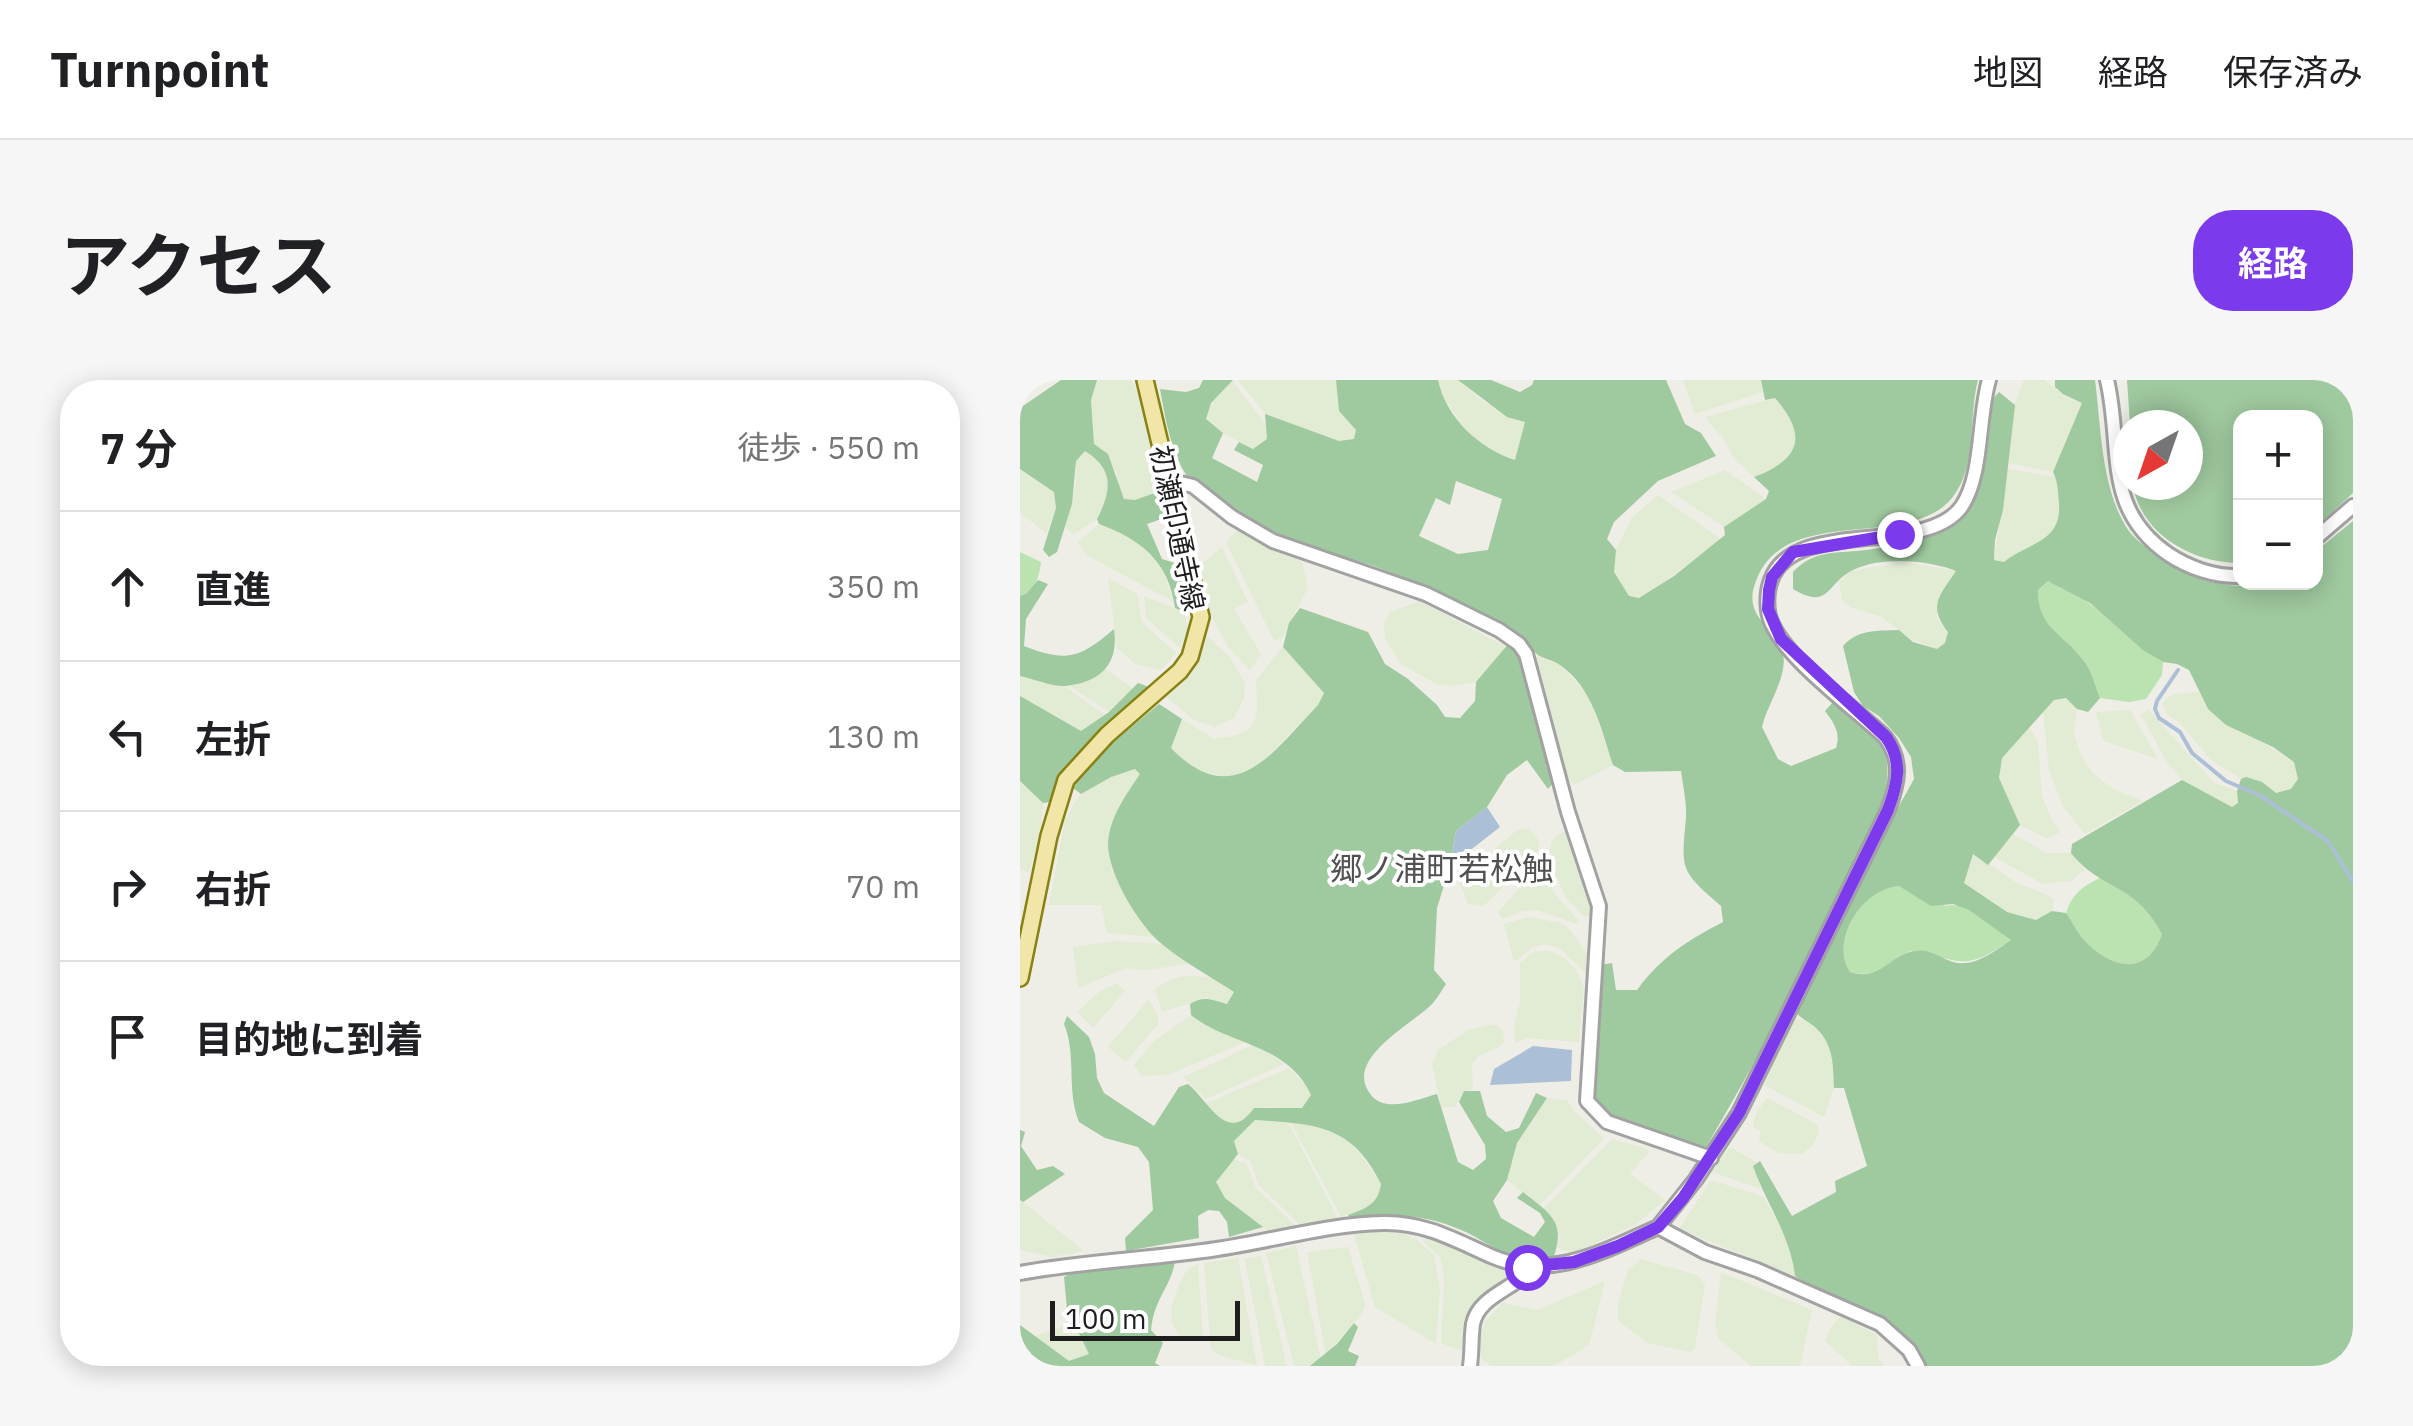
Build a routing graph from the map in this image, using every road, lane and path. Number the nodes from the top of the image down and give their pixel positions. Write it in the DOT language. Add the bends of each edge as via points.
graph roads {
  1 [pos="1145,380"];
  2 [pos="1989,380"];
  3 [pos="2106,380"];
  4 [pos="1168,480"];
  5 [pos="2353,506"];
  6 [pos="2323,532"];
  7 [pos="2233,575"];
  8 [pos="1020,978"];
  9 [pos="1711,1158"];
  10 [pos="1658,1227"];
  11 [pos="1527,1267"];
  12 [pos="1020,1273"];
  13 [pos="1470,1366"];
  14 [pos="1918,1366"];
  1 -- 4 [label="main road, 初瀬印通寺線"];
  2 -- 9 [label="street" via="1971,487 1960,508 1936,524 1793,552 1772,577 1768,609 1781,639 1886,737 1896,752 1897,779 1822,946"];
  3 -- 7 [label="street" via="2132,521 2177,560"];
  4 -- 8 [label="main road, 初瀬印通寺線" via="1199,598 1196,638 1180,671 1066,780"];
  4 -- 9 [label="street" via="1193,486 1258,534 1426,594 1519,644 1598,906 1587,1101 1607,1122"];
  5 -- 6 [label="street"];
  9 -- 10 [label="street"];
  10 -- 11 [label="street" via="1574,1262"];
  10 -- 14 [label="street" via="1880,1324"];
  11 -- 12 [label="street" via="1431,1229 1381,1223"];
  11 -- 13 [label="street" via="1520,1281 1476,1315"];
}
